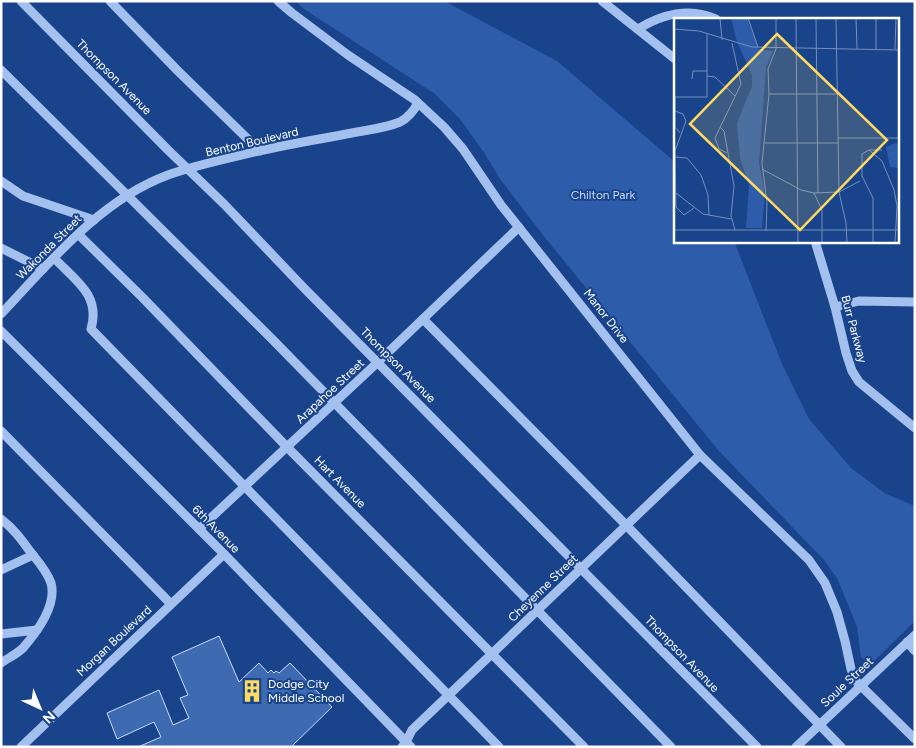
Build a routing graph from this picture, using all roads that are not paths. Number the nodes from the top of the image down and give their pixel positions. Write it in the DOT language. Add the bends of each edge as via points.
graph roads {
  1 [pos="21,1"];
  2 [pos="110,1"];
  3 [pos="278,1"];
  4 [pos="602,1"];
  5 [pos="714,18"];
  6 [pos="638,30"];
  7 [pos="674,58"];
  8 [pos="1,70"];
  9 [pos="418,104"];
  10 [pos="260,151"];
  11 [pos="188,169"];
  12 [pos="1,181"];
  13 [pos="128,195"];
  14 [pos="94,220"];
  15 [pos="519,227"];
  16 [pos="78,235"];
  17 [pos="815,242"];
  18 [pos="1,248"];
  19 [pos="54,258"];
  20 [pos="43,269"];
  21 [pos="915,302"];
  22 [pos="835,307"];
  23 [pos="1,314"];
  24 [pos="423,319"];
  25 [pos="1,331"];
  26 [pos="378,362"];
  27 [pos="334,404"];
  28 [pos="915,428"];
  29 [pos="1,430"];
  30 [pos="287,447"];
  31 [pos="700,455"];
  32 [pos="244,486"];
  33 [pos="1,519"];
  34 [pos="626,525"];
  35 [pos="199,529"];
  36 [pos="224,554"];
  37 [pos="33,555"];
  38 [pos="582,568"];
  39 [pos="1,570"];
  40 [pos="171,604"];
  41 [pos="538,611"];
  42 [pos="37,630"];
  43 [pos="1,634"];
  44 [pos="915,635"];
  45 [pos="907,642"];
  46 [pos="915,650"];
  47 [pos="492,654"];
  48 [pos="1,663"];
  49 [pos="861,686"];
  50 [pos="449,695"];
  51 [pos="819,725"];
  52 [pos="915,740"];
  53 [pos="406,745"];
  54 [pos="21,747"];
  55 [pos="499,747"];
  56 [pos="584,747"];
  57 [pos="671,747"];
  58 [pos="757,747"];
  59 [pos="796,747"];
  60 [pos="841,747"];
  1 -- 11 [label="street, Thompson Avenue"];
  2 -- 10 [label="street"];
  3 -- 9 [label="street, Manor Drive"];
  4 -- 6 [label="street"];
  5 -- 6 [label="street" via="685,12 651,21"];
  6 -- 7 [label="street"];
  8 -- 13 [label="street"];
  9 -- 10 [label="street, Benton Boulevard" via="408,117 398,122"];
  9 -- 15 [label="street, Manor Drive" via="463,149 500,205"];
  10 -- 11 [label="street, Benton Boulevard"];
  11 -- 13 [label="street, Benton Boulevard" via="167,175"];
  11 -- 26 [label="street, Thompson Avenue"];
  12 -- 14 [label="street" via="23,196"];
  13 -- 14 [label="street, Benton Boulevard"];
  13 -- 27 [label="street"];
  14 -- 16 [label="street, Wakonda Street"];
  15 -- 24 [label="street, Arapahoe Street"];
  15 -- 31 [label="street, Manor Drive"];
  16 -- 19 [label="street, Wakonda Street"];
  16 -- 30 [label="street, Hart Avenue"];
  17 -- 22 [label="street, Burr Parkway"];
  18 -- 20 [label="street"];
  19 -- 20 [label="street, Wakonda Street"];
  19 -- 32 [label="street" via="86,290 94,309 91,329"];
  20 -- 23 [label="street, Wakonda Street"];
  21 -- 22 [label="street" via="859,301"];
  22 -- 28 [label="street, Burr Parkway" via="852,371 860,382"];
  24 -- 26 [label="street, Arapahoe Street"];
  24 -- 34 [label="street"];
  25 -- 35 [label="street, 6th Avenue"];
  26 -- 27 [label="street, Arapahoe Street"];
  26 -- 38 [label="street, Thompson Avenue"];
  27 -- 30 [label="street, Arapahoe Street"];
  27 -- 41 [label="street"];
  29 -- 40 [label="street"];
  30 -- 32 [label="street, Arapahoe Street"];
  30 -- 47 [label="street, Hart Avenue"];
  31 -- 34 [label="street, Cheyenne Street"];
  31 -- 49 [label="street, Manor Drive" via="808,560 825,583 837,612 850,670"];
  32 -- 35 [label="street, Arapahoe Street"];
  32 -- 50 [label="street"];
  33 -- 37 [label="street" via="11,526"];
  34 -- 38 [label="street, Cheyenne Street"];
  34 -- 51 [label="street"];
  35 -- 36 [label="street, 6th Avenue"];
  36 -- 40 [label="street, Morgan Boulevard"];
  36 -- 53 [label="street, 6th Avenue"];
  37 -- 39 [label="street"];
  37 -- 42 [label="street" via="51,582 52,596"];
  38 -- 41 [label="street, Cheyenne Street"];
  38 -- 58 [label="street, Thompson Avenue"];
  40 -- 54 [label="street, Morgan Boulevard"];
  41 -- 47 [label="street, Cheyenne Street"];
  41 -- 57 [label="street"];
  42 -- 43 [label="street"];
  42 -- 48 [label="street" via="22,649"];
  44 -- 45 [label="street, Soule Street"];
  45 -- 46 [label="street"];
  45 -- 49 [label="street, Soule Street"];
  47 -- 50 [label="street, Cheyenne Street"];
  47 -- 56 [label="street, Hart Avenue"];
  49 -- 51 [label="street, Soule Street"];
  49 -- 52 [label="street, Manor Drive"];
  50 -- 53 [label="street, Cheyenne Street" via="412,730"];
  50 -- 55 [label="street"];
  51 -- 59 [label="street, Soule Street"];
  51 -- 60 [label="street"];
}
